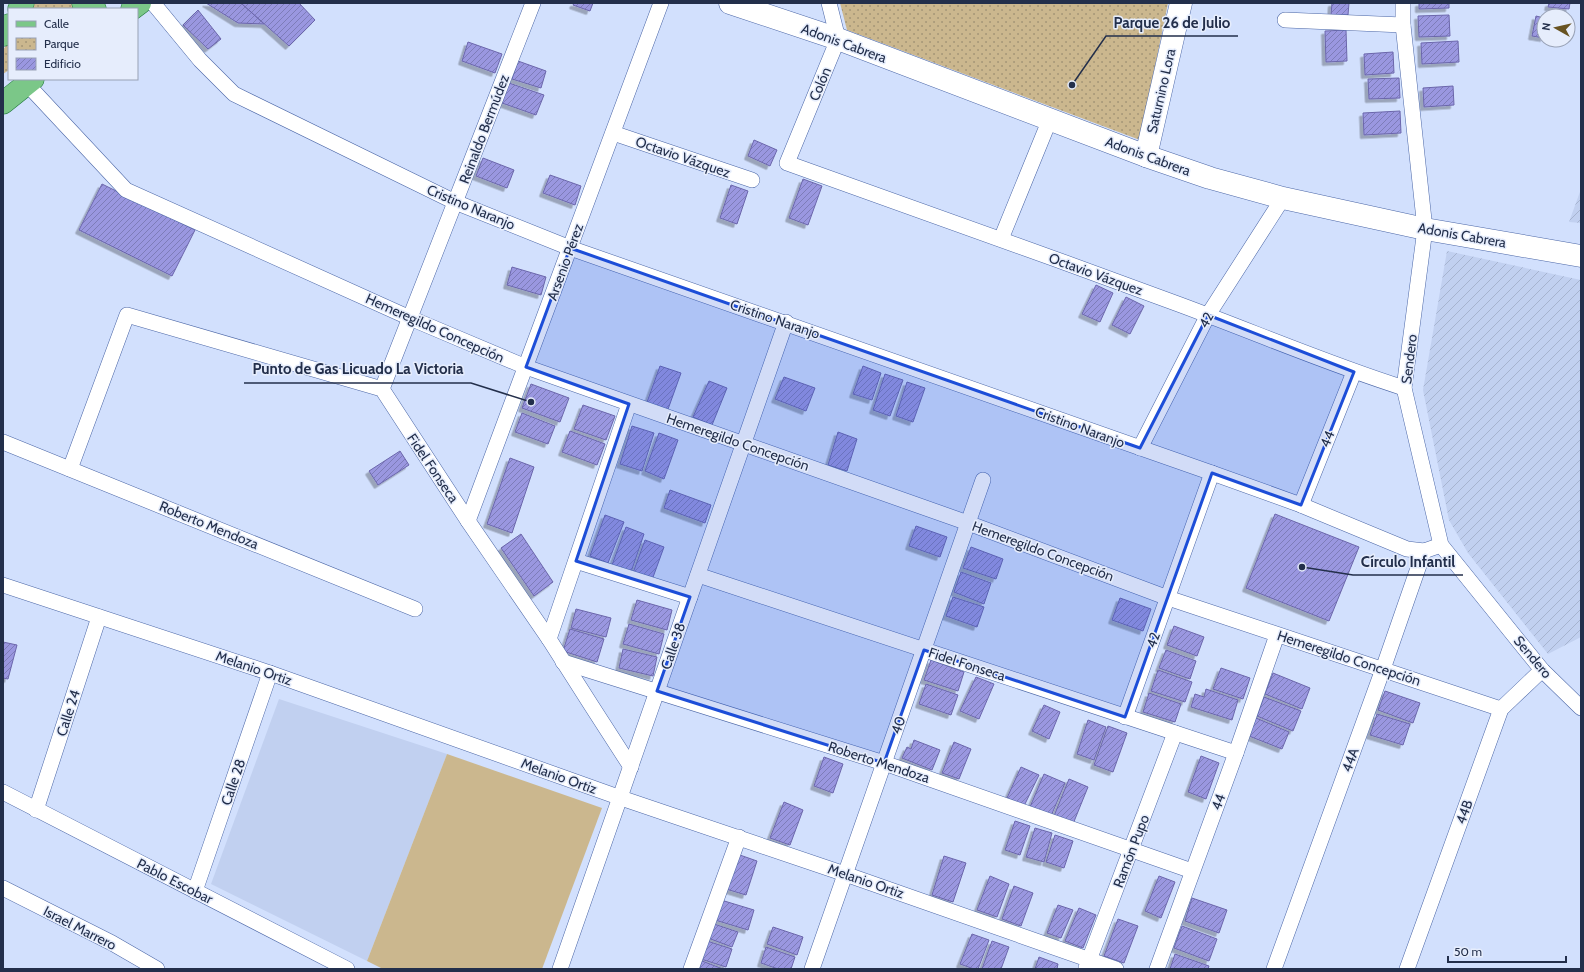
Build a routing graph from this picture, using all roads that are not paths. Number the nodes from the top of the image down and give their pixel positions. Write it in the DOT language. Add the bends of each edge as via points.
graph roads {
  1 [pos="83,3"];
  2 [pos="153,3"];
  3 [pos="533,3"];
  4 [pos="661,3"];
  5 [pos="730,3"];
  6 [pos="829,3"];
  7 [pos="1180,3"];
  8 [pos="1403,3"];
  9 [pos="93,8"];
  10 [pos="1285,20"];
  11 [pos="1403,25"];
  12 [pos="838,40"];
  13 [pos="30,81"];
  14 [pos="3,103"];
  15 [pos="1050,119"];
  16 [pos="613,133"];
  17 [pos="1146,156"];
  18 [pos="787,163"];
  19 [pos="752,180"];
  20 [pos="1284,198"];
  21 [pos="455,202"];
  22 [pos="1425,229"];
  23 [pos="1001,239"];
  24 [pos="570,248"];
  25 [pos="1581,256"];
  26 [pos="1208,315"];
  27 [pos="410,318"];
  28 [pos="786,322"];
  29 [pos="526,367"];
  30 [pos="1354,372"];
  31 [pos="1404,388"];
  32 [pos="382,389"];
  33 [pos="629,404"];
  34 [pos="3,442"];
  35 [pos="744,444"];
  36 [pos="1140,448"];
  37 [pos="70,469"];
  38 [pos="1212,473"];
  39 [pos="983,480"];
  40 [pos="1301,505"];
  41 [pos="468,521"];
  42 [pos="968,523"];
  43 [pos="1441,545"];
  44 [pos="1424,551"];
  45 [pos="576,561"];
  46 [pos="698,575"];
  47 [pos="3,585"];
  48 [pos="690,597"];
  49 [pos="1168,598"];
  50 [pos="415,609"];
  51 [pos="99,616"];
  52 [pos="1277,635"];
  53 [pos="549,639"];
  54 [pos="924,650"];
  55 [pos="563,662"];
  56 [pos="1383,669"];
  57 [pos="1542,670"];
  58 [pos="270,673"];
  59 [pos="657,691"];
  60 [pos="1581,708"];
  61 [pos="1501,710"];
  62 [pos="1125,717"];
  63 [pos="1175,733"];
  64 [pos="1236,752"];
  65 [pos="884,763"];
  66 [pos="631,767"];
  67 [pos="3,792"];
  68 [pos="621,798"];
  69 [pos="36,810"];
  70 [pos="739,837"];
  71 [pos="1132,849"];
  72 [pos="1192,871"];
  73 [pos="846,874"];
  74 [pos="3,888"];
  75 [pos="195,891"];
  76 [pos="1088,964"];
  77 [pos="157,969"];
  78 [pos="347,969"];
  79 [pos="560,969"];
  80 [pos="691,969"];
  81 [pos="812,969"];
  82 [pos="1116,969"];
  83 [pos="1157,969"];
  84 [pos="1274,969"];
  85 [pos="1407,969"];
  1 -- 9 [label="main road"];
  2 -- 21 [label="street, Cristino Naranjo" via="200,60 234,94"];
  3 -- 21 [label="street, Reinaldo Bermúdez"];
  4 -- 16 [label="street, Arsenio Pérez"];
  5 -- 12 [label="street, Adonis Cabrera"];
  6 -- 12 [label="street"];
  7 -- 17 [label="street, Saturnino Lora"];
  8 -- 11 [label="street, Sendero"];
  10 -- 11 [label="street"];
  11 -- 22 [label="street, Sendero"];
  12 -- 15 [label="street, Adonis Cabrera"];
  12 -- 18 [label="street, Colón"];
  13 -- 14 [label="main road"];
  13 -- 27 [label="street, Hemeregildo Concepción" via="126,190"];
  15 -- 17 [label="street, Adonis Cabrera"];
  15 -- 23 [label="street"];
  16 -- 19 [label="street, Octavio Vázquez"];
  16 -- 24 [label="street, Arsenio Pérez"];
  17 -- 20 [label="street, Adonis Cabrera" via="1210,178"];
  18 -- 23 [label="street, Octavio Vázquez"];
  20 -- 22 [label="street, Adonis Cabrera"];
  20 -- 26 [label="street, 42"];
  21 -- 24 [label="street, Cristino Naranjo"];
  21 -- 27 [label="street, Reinaldo Bermúdez"];
  22 -- 25 [label="street, Adonis Cabrera"];
  22 -- 31 [label="street, Sendero"];
  23 -- 26 [label="street, Octavio Vázquez"];
  24 -- 28 [label="street, Cristino Naranjo"];
  24 -- 29 [label="street, Arsenio Pérez"];
  26 -- 30 [label="street, Octavio Vázquez"];
  26 -- 36 [label="street, 42"];
  27 -- 29 [label="street, Hemeregildo Concepción"];
  27 -- 32 [label="street, Reinaldo Bermúdez"];
  28 -- 35 [label="street, Calle 38"];
  28 -- 36 [label="street, Cristino Naranjo"];
  29 -- 33 [label="street, Hemeregildo Concepción"];
  29 -- 41 [label="street, Arsenio Pérez"];
  30 -- 31 [label="street, Octavio Vázquez"];
  30 -- 40 [label="street, 44"];
  31 -- 43 [label="street, Sendero"];
  32 -- 37 [label="street" via="127,315"];
  32 -- 41 [label="street, Fidel Fonseca"];
  33 -- 35 [label="street, Hemeregildo Concepción"];
  33 -- 45 [label="street"];
  34 -- 37 [label="street, Roberto Mendoza"];
  35 -- 42 [label="street, Hemeregildo Concepción"];
  35 -- 46 [label="street, Calle 38"];
  36 -- 38 [label="street, Cristino Naranjo"];
  37 -- 50 [label="street, Roberto Mendoza"];
  38 -- 40 [label="street, Cristino Naranjo"];
  38 -- 49 [label="street, 42"];
  39 -- 42 [label="street, 40"];
  40 -- 44 [label="street, Cristino Naranjo" via="1407,549"];
  41 -- 53 [label="street, Fidel Fonseca"];
  42 -- 49 [label="street, Hemeregildo Concepción"];
  42 -- 54 [label="street, 40"];
  43 -- 44 [label="street, Cristino Naranjo"];
  43 -- 57 [label="street, Sendero"];
  44 -- 56 [label="street, 44A"];
  45 -- 48 [label="street"];
  45 -- 53 [label="street"];
  46 -- 48 [label="street, Calle 38"];
  46 -- 54 [label="street, Fidel Fonseca"];
  47 -- 51 [label="street, Melanio Ortiz"];
  48 -- 59 [label="street, Calle 38"];
  49 -- 52 [label="street, Hemeregildo Concepción"];
  49 -- 62 [label="street, 42"];
  51 -- 58 [label="street, Melanio Ortiz"];
  51 -- 69 [label="street, Calle 24"];
  52 -- 56 [label="street, Hemeregildo Concepción"];
  52 -- 64 [label="street, 44"];
  53 -- 55 [label="street, Fidel Fonseca"];
  54 -- 62 [label="street, Fidel Fonseca"];
  54 -- 65 [label="street, 40"];
  55 -- 59 [label="street, Roberto Mendoza"];
  55 -- 66 [label="street, Fidel Fonseca"];
  56 -- 61 [label="street, Hemeregildo Concepción"];
  56 -- 84 [label="street, 44A"];
  57 -- 60 [label="street, Sendero"];
  57 -- 61 [label="street, 44B"];
  58 -- 68 [label="street, Melanio Ortiz"];
  58 -- 75 [label="street, Calle 28"];
  59 -- 65 [label="street, Roberto Mendoza"];
  59 -- 66 [label="street, Calle 38"];
  61 -- 85 [label="street, 44B"];
  62 -- 63 [label="street, Fidel Fonseca"];
  63 -- 64 [label="street, Fidel Fonseca"];
  63 -- 71 [label="street, Ramón Pupo"];
  64 -- 72 [label="street, 44"];
  65 -- 71 [label="street, Roberto Mendoza"];
  65 -- 73 [label="street, 40"];
  66 -- 68 [label="street, Calle 38"];
  67 -- 69 [label="street, Pablo Escobar"];
  68 -- 70 [label="street, Melanio Ortiz"];
  68 -- 79 [label="street, Calle 38"];
  69 -- 75 [label="street, Pablo Escobar"];
  70 -- 73 [label="street, Melanio Ortiz"];
  70 -- 80 [label="street"];
  71 -- 72 [label="street, Roberto Mendoza"];
  71 -- 76 [label="street, Ramón Pupo"];
  72 -- 83 [label="street, 44"];
  73 -- 76 [label="street, Melanio Ortiz"];
  73 -- 81 [label="street, 40"];
  74 -- 77 [label="street, Israel Marrero" via="112,943"];
  75 -- 78 [label="street, Pablo Escobar"];
  76 -- 82 [label="street, Melanio Ortiz"];
}
